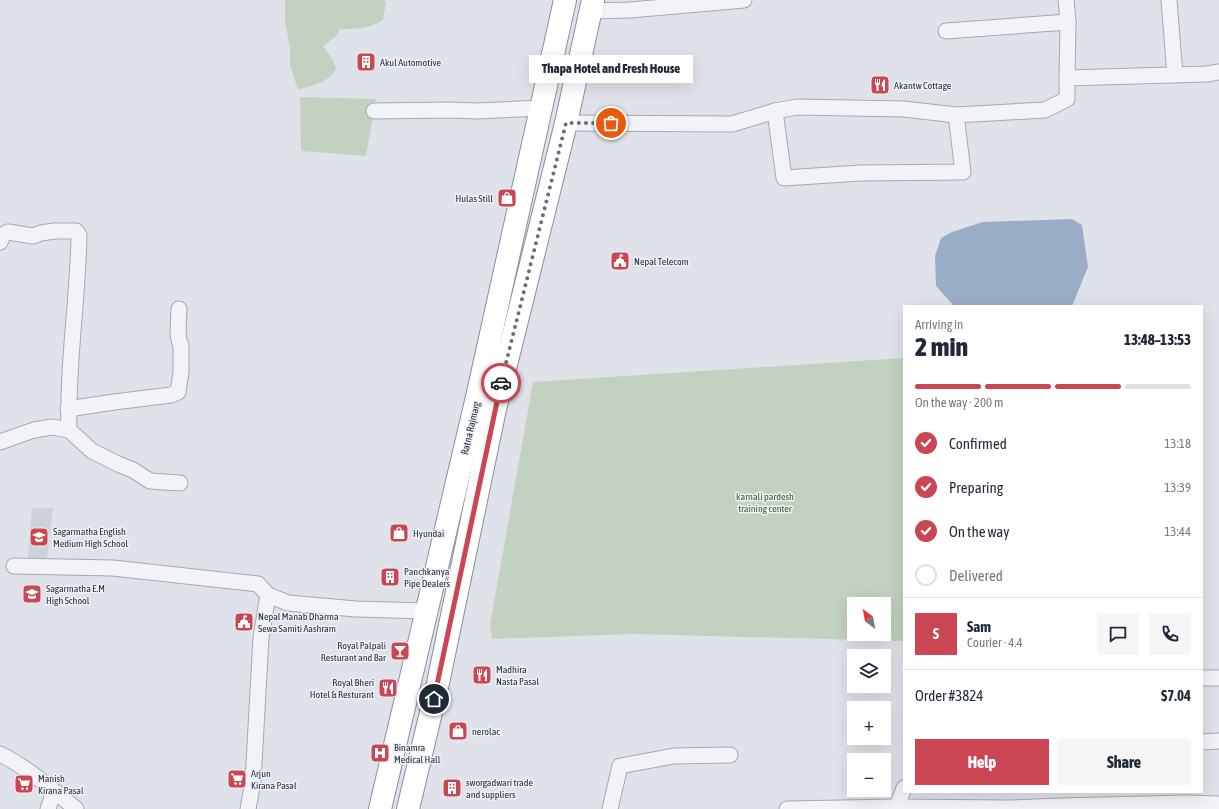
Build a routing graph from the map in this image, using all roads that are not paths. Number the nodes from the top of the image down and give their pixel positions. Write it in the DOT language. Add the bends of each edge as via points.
graph roads {
  1 [pos="565,0"];
  2 [pos="744,0"];
  3 [pos="1066,0"];
  4 [pos="1169,0"];
  5 [pos="592,6"];
  6 [pos="1068,22"];
  7 [pos="946,31"];
  8 [pos="1219,72"];
  9 [pos="1175,75"];
  10 [pos="1067,78"];
  11 [pos="541,108"];
  12 [pos="775,111"];
  13 [pos="374,112"];
  14 [pos="956,115"];
  15 [pos="566,123"];
  16 [pos="0,242"];
  17 [pos="179,309"];
  18 [pos="68,409"];
  19 [pos="69,430"];
  20 [pos="0,442"];
  21 [pos="180,483"];
  22 [pos="14,566"];
  23 [pos="268,595"];
  24 [pos="426,611"];
  25 [pos="1203,678"];
  26 [pos="1219,678"];
  27 [pos="1219,740"];
  28 [pos="1203,742"];
  29 [pos="0,754"];
  30 [pos="730,755"];
  31 [pos="54,791"];
  32 [pos="903,791"];
  33 [pos="1138,798"];
  34 [pos="1219,804"];
  35 [pos="897,807"];
  36 [pos="48,809"];
  37 [pos="76,809"];
  38 [pos="248,809"];
  39 [pos="380,809"];
  40 [pos="408,809"];
  41 [pos="610,809"];
  42 [pos="787,809"];
  1 -- 11 [label="highway, Ratna Rajmarg"];
  2 -- 5 [label="street" via="630,10"];
  3 -- 6 [label="street"];
  4 -- 9 [label="street"];
  5 -- 15 [label="highway, Ratna Rajmarg"];
  6 -- 7 [label="street"];
  6 -- 10 [label="street"];
  8 -- 9 [label="street"];
  9 -- 10 [label="street"];
  10 -- 14 [label="street" via="1067,99 1045,110"];
  11 -- 13 [label="street"];
  11 -- 24 [label="highway, Ratna Rajmarg" via="477,397"];
  12 -- 14 [label="street" via="797,107 904,109"];
  12 -- 14 [label="street" via="784,178 861,172 963,172"];
  12 -- 15 [label="street" via="732,124"];
  15 -- 40 [label="highway, Ratna Rajmarg" via="495,409 438,683"];
  16 -- 18 [label="street" via="3,235 8,232 33,236 54,231 76,231 79,235"];
  17 -- 18 [label="street" via="181,372 178,392"];
  18 -- 19 [label="street"];
  19 -- 20 [label="street" via="34,430"];
  19 -- 21 [label="street" via="92,451 150,481"];
  22 -- 23 [label="street" via="113,568 258,584"];
  23 -- 24 [label="street" via="288,604"];
  23 -- 38 [label="street" via="261,638 253,781"];
  24 -- 39 [label="highway, Ratna Rajmarg"];
  25 -- 26 [label="street"];
  27 -- 28 [label="street"];
  29 -- 31 [label="street" via="14,761"];
  30 -- 41 [label="street" via="674,756 620,766"];
  31 -- 36 [label="street"];
  31 -- 37 [label="street"];
  32 -- 35 [label="street"];
  33 -- 34 [label="street"];
  33 -- 35 [label="street" via="1010,808"];
  35 -- 42 [label="street"];
}
